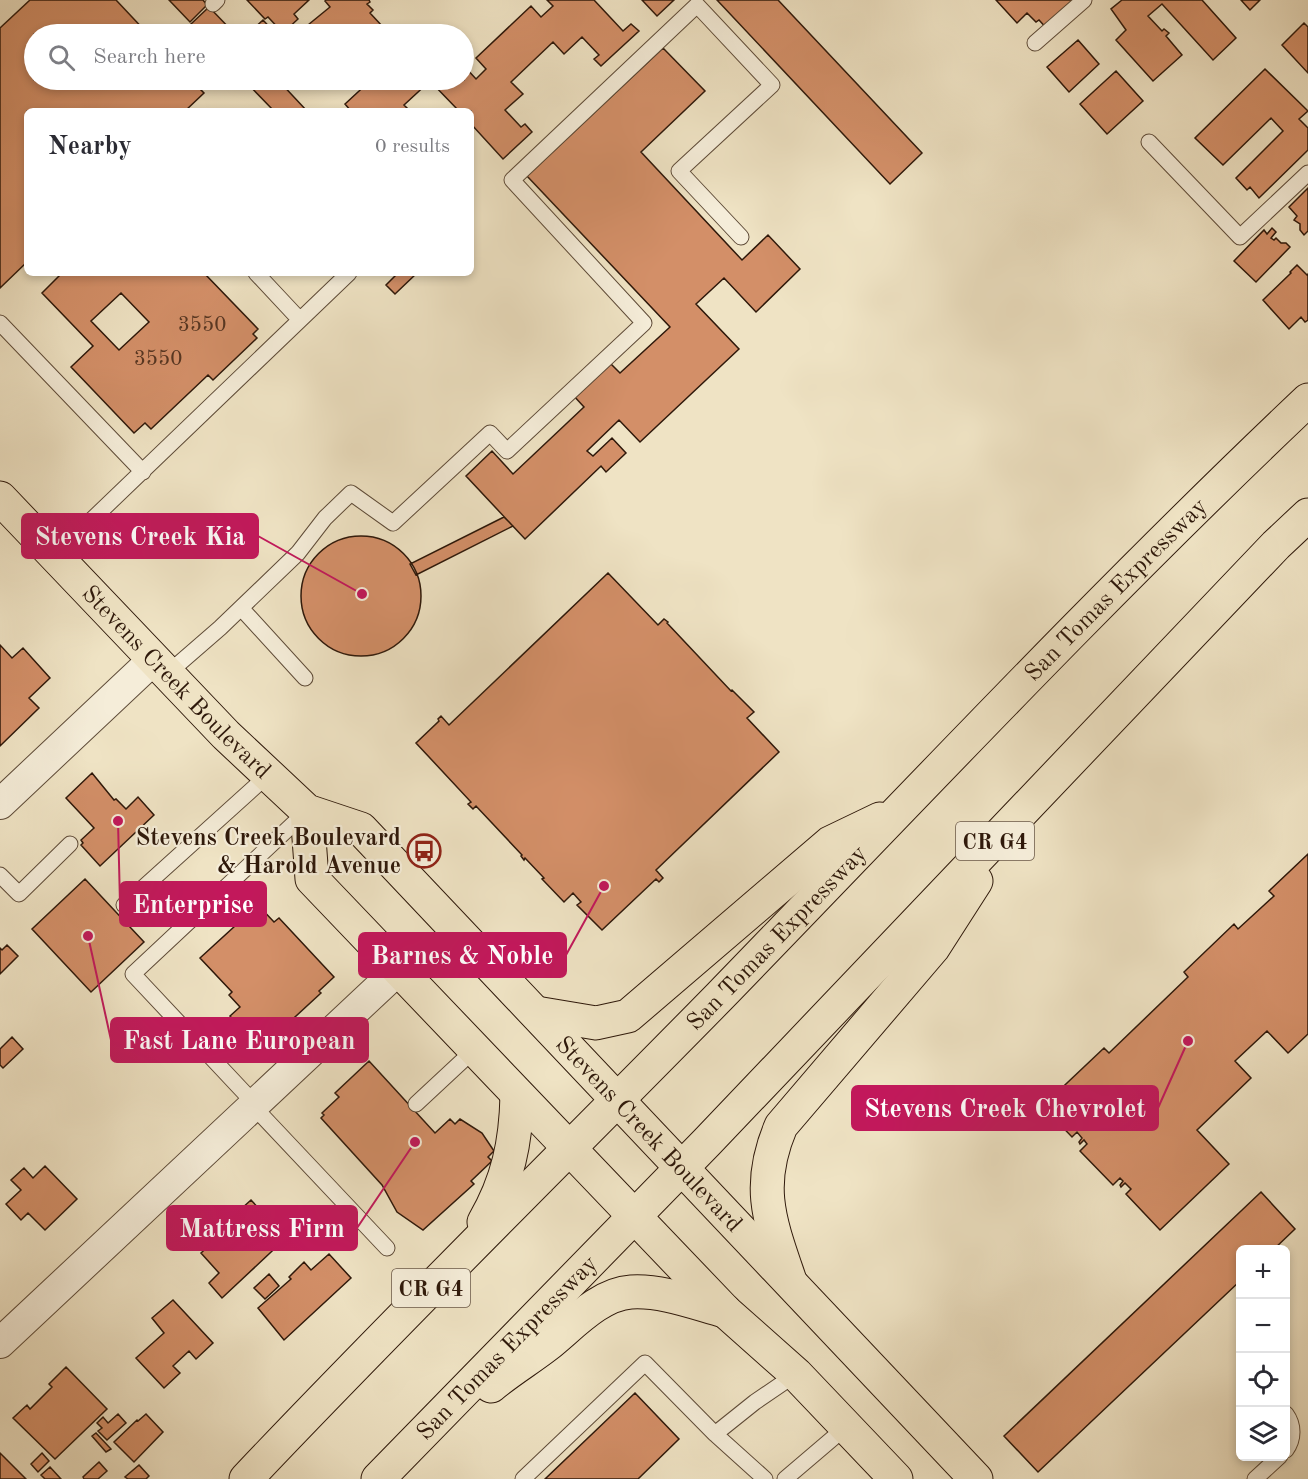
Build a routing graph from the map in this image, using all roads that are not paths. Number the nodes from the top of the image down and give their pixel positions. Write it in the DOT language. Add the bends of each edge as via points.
graph roads {
  1 [pos="1084,0"];
  2 [pos="1035,43"];
  3 [pos="1149,142"];
  4 [pos="1308,173"];
  5 [pos="741,237"];
  6 [pos="259,276"];
  7 [pos="346,276"];
  8 [pos="300,320"];
  9 [pos="0,323"];
  10 [pos="1308,400"];
  11 [pos="143,472"];
  12 [pos="2,504"];
  13 [pos="1308,515"];
  14 [pos="54,556"];
  15 [pos="240,608"];
  16 [pos="160,667"];
  17 [pos="305,678"];
  18 [pos="268,775"];
  19 [pos="0,804"];
  20 [pos="307,811"];
  21 [pos="895,812"];
  22 [pos="1000,836"];
  23 [pos="70,844"];
  24 [pos="0,875"];
  25 [pos="124,905"];
  26 [pos="398,970"];
  27 [pos="536,1013"];
  28 [pos="474,1050"];
  29 [pos="517,1095"];
  30 [pos="617,1100"];
  31 [pos="416,1104"];
  32 [pos="254,1105"];
  33 [pos="568,1148"];
  34 [pos="682,1167"];
  35 [pos="634,1216"];
  36 [pos="387,1248"];
  37 [pos="463,1256"];
  38 [pos="789,1281"];
  39 [pos="725,1311"];
  40 [pos="0,1343"];
  41 [pos="796,1374"];
  42 [pos="1290,1424"];
  43 [pos="846,1427"];
  44 [pos="715,1434"];
  45 [pos="1290,1445"];
  46 [pos="1275,1461"];
  47 [pos="246,1479"];
  48 [pos="379,1479"];
  49 [pos="523,1479"];
  50 [pos="765,1479"];
  51 [pos="785,1479"];
  52 [pos="896,1479"];
  53 [pos="976,1479"];
  54 [pos="1255,1479"];
  1 -- 2 [label="lane"];
  3 -- 4 [label="lane" via="1240,237"];
  5 -- 15 [label="lane" via="680,171 772,85 697,6 512,180 644,322 507,451 490,433 393,523 351,493 324,518 298,553"];
  6 -- 8 [label="lane"];
  7 -- 8 [label="lane"];
  8 -- 11 [label="lane"];
  9 -- 11 [label="lane"];
  10 -- 21 [label="main road, San Tomas Expressway / CR G4" via="1215,488"];
  11 -- 14 [label="lane"];
  12 -- 14 [label="main road, Stevens Creek Boulevard"];
  13 -- 22 [label="main road, San Tomas Expressway / CR G4"];
  14 -- 16 [label="main road, Stevens Creek Boulevard"];
  15 -- 16 [label="lane"];
  15 -- 17 [label="lane"];
  16 -- 18 [label="main road, Stevens Creek Boulevard"];
  16 -- 19 [label="street"];
  18 -- 20 [label="main road, Stevens Creek Boulevard"];
  18 -- 25 [label="lane"];
  20 -- 26 [label="main road" via="312,879"];
  20 -- 27 [label="main road, Stevens Creek Boulevard" via="362,829"];
  20 -- 32 [label="lane" via="133,974"];
  21 -- 27 [label="main road" via="830,843 628,1016 596,1023"];
  21 -- 30 [label="main road, San Tomas Expressway / CR G4"];
  22 -- 34 [label="main road, San Tomas Expressway / CR G4"];
  22 -- 38 [label="main road" via="973,887 933,948 781,1126 771,1149 766,1201"];
  23 -- 24 [label="lane" via="19,894"];
  26 -- 28 [label="main road"];
  26 -- 32 [label="street"];
  27 -- 30 [label="main road, Stevens Creek Boulevard"];
  28 -- 29 [label="main road"];
  28 -- 31 [label="lane"];
  29 -- 33 [label="main road"];
  29 -- 37 [label="main road" via="509,1166 496,1201"];
  30 -- 33 [label="main road, San Tomas Expressway / CR G4"];
  30 -- 34 [label="main road, Stevens Creek Boulevard"];
  32 -- 36 [label="lane"];
  32 -- 40 [label="street"];
  33 -- 35 [label="main road"];
  33 -- 37 [label="main road, San Tomas Expressway / CR G4"];
  34 -- 35 [label="main road, San Tomas Expressway / CR G4"];
  34 -- 38 [label="main road, Stevens Creek Boulevard"];
  35 -- 39 [label="main road"];
  35 -- 48 [label="main road, San Tomas Expressway / CR G4"];
  37 -- 47 [label="main road, San Tomas Expressway / CR G4"];
  38 -- 53 [label="main road, Stevens Creek Boulevard"];
  39 -- 41 [label="main road"];
  39 -- 48 [label="main road" via="667,1295 616,1294 591,1308 502,1377"];
  41 -- 43 [label="main road"];
  41 -- 44 [label="lane"];
  42 -- 45 [label="lane"];
  43 -- 51 [label="lane"];
  43 -- 52 [label="main road"];
  44 -- 49 [label="lane" via="645,1364"];
  44 -- 50 [label="lane"];
  46 -- 54 [label="lane"];
}
